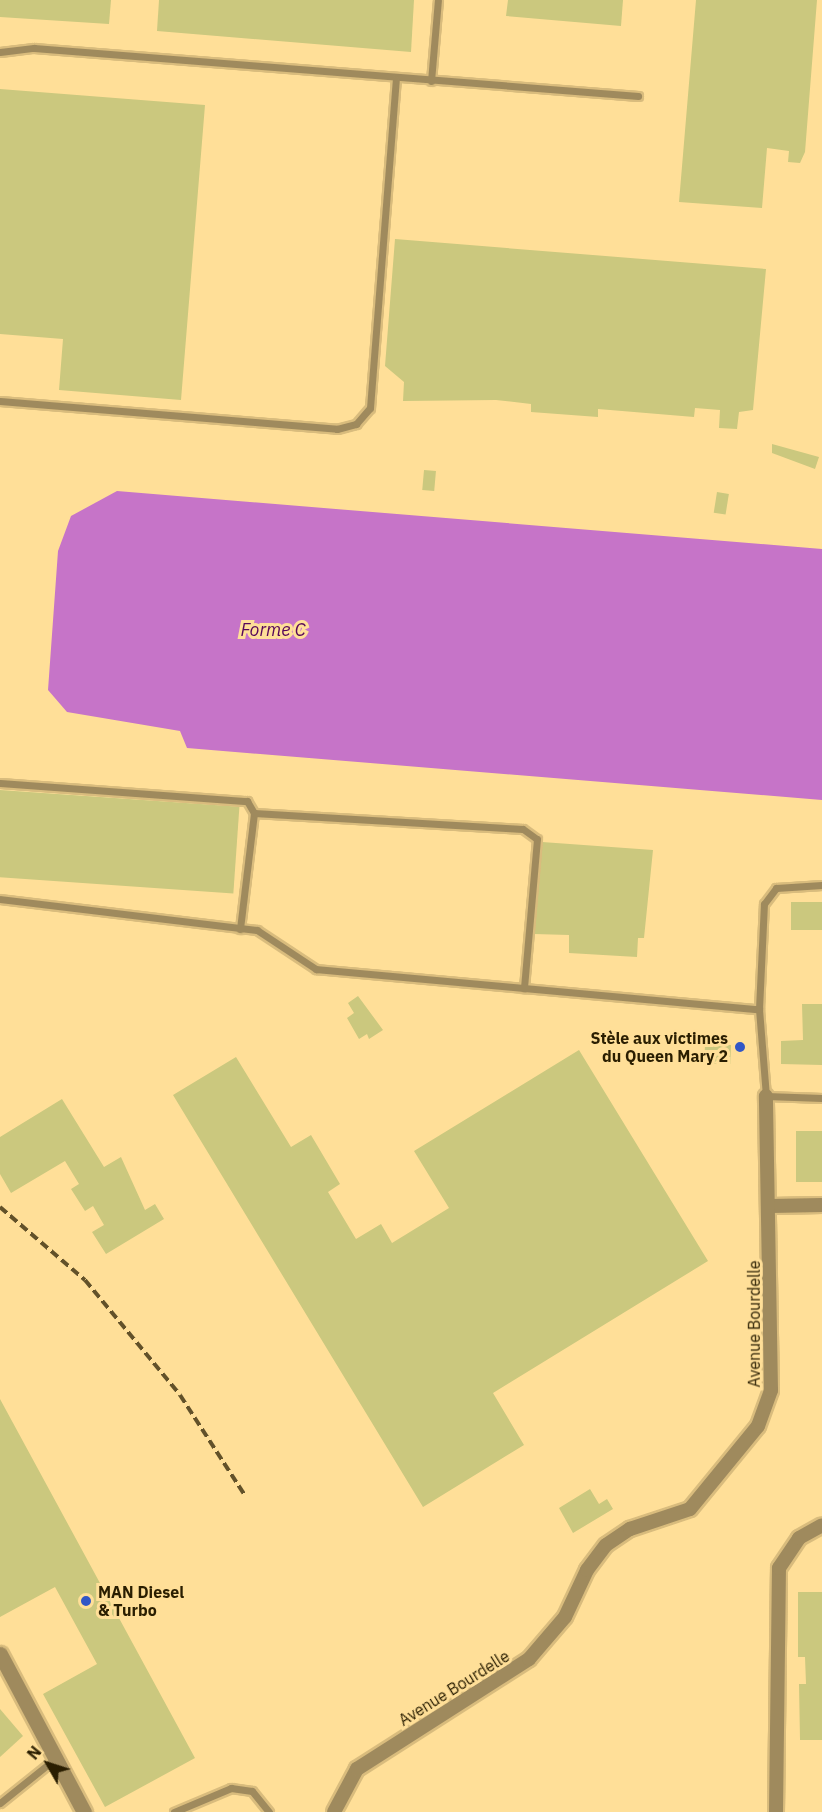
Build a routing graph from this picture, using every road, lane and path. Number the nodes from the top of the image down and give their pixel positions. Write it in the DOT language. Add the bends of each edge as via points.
graph roads {
  1 [pos="438,0"];
  2 [pos="0,52"];
  3 [pos="396,79"];
  4 [pos="431,81"];
  5 [pos="638,96"];
  6 [pos="0,401"];
  7 [pos="0,783"];
  8 [pos="254,813"];
  9 [pos="822,885"];
  10 [pos="0,899"];
  11 [pos="240,929"];
  12 [pos="524,988"];
  13 [pos="759,1009"];
  14 [pos="766,1096"];
  15 [pos="822,1098"];
  16 [pos="822,1205"];
  17 [pos="771,1206"];
  18 [pos="822,1525"];
  19 [pos="0,1654"];
  20 [pos="56,1758"];
  21 [pos="0,1803"];
  22 [pos="84,1812"];
  23 [pos="174,1812"];
  24 [pos="269,1812"];
  25 [pos="334,1812"];
  26 [pos="776,1812"];
  1 -- 4 [label="lane"];
  2 -- 3 [label="lane" via="34,48"];
  3 -- 4 [label="lane"];
  3 -- 6 [label="lane" via="370,408 357,424 337,429"];
  4 -- 5 [label="lane"];
  7 -- 8 [label="lane" via="247,801"];
  8 -- 11 [label="lane"];
  8 -- 12 [label="lane" via="523,829 537,839"];
  9 -- 13 [label="lane" via="776,888 764,904"];
  10 -- 11 [label="lane"];
  11 -- 12 [label="lane" via="257,930 316,969"];
  12 -- 13 [label="lane"];
  13 -- 14 [label="lane"];
  14 -- 15 [label="lane"];
  14 -- 17 [label="street, Avenue Bourdelle"];
  16 -- 17 [label="street"];
  17 -- 25 [label="street, Avenue Bourdelle" via="771,1390 758,1426 690,1509 630,1529 606,1545 587,1570 565,1617 530,1659 357,1769"];
  18 -- 26 [label="street" via="799,1538 779,1568"];
  19 -- 20 [label="street"];
  20 -- 21 [label="lane"];
  20 -- 22 [label="street"];
  23 -- 24 [label="lane" via="231,1788 252,1791"];
}
